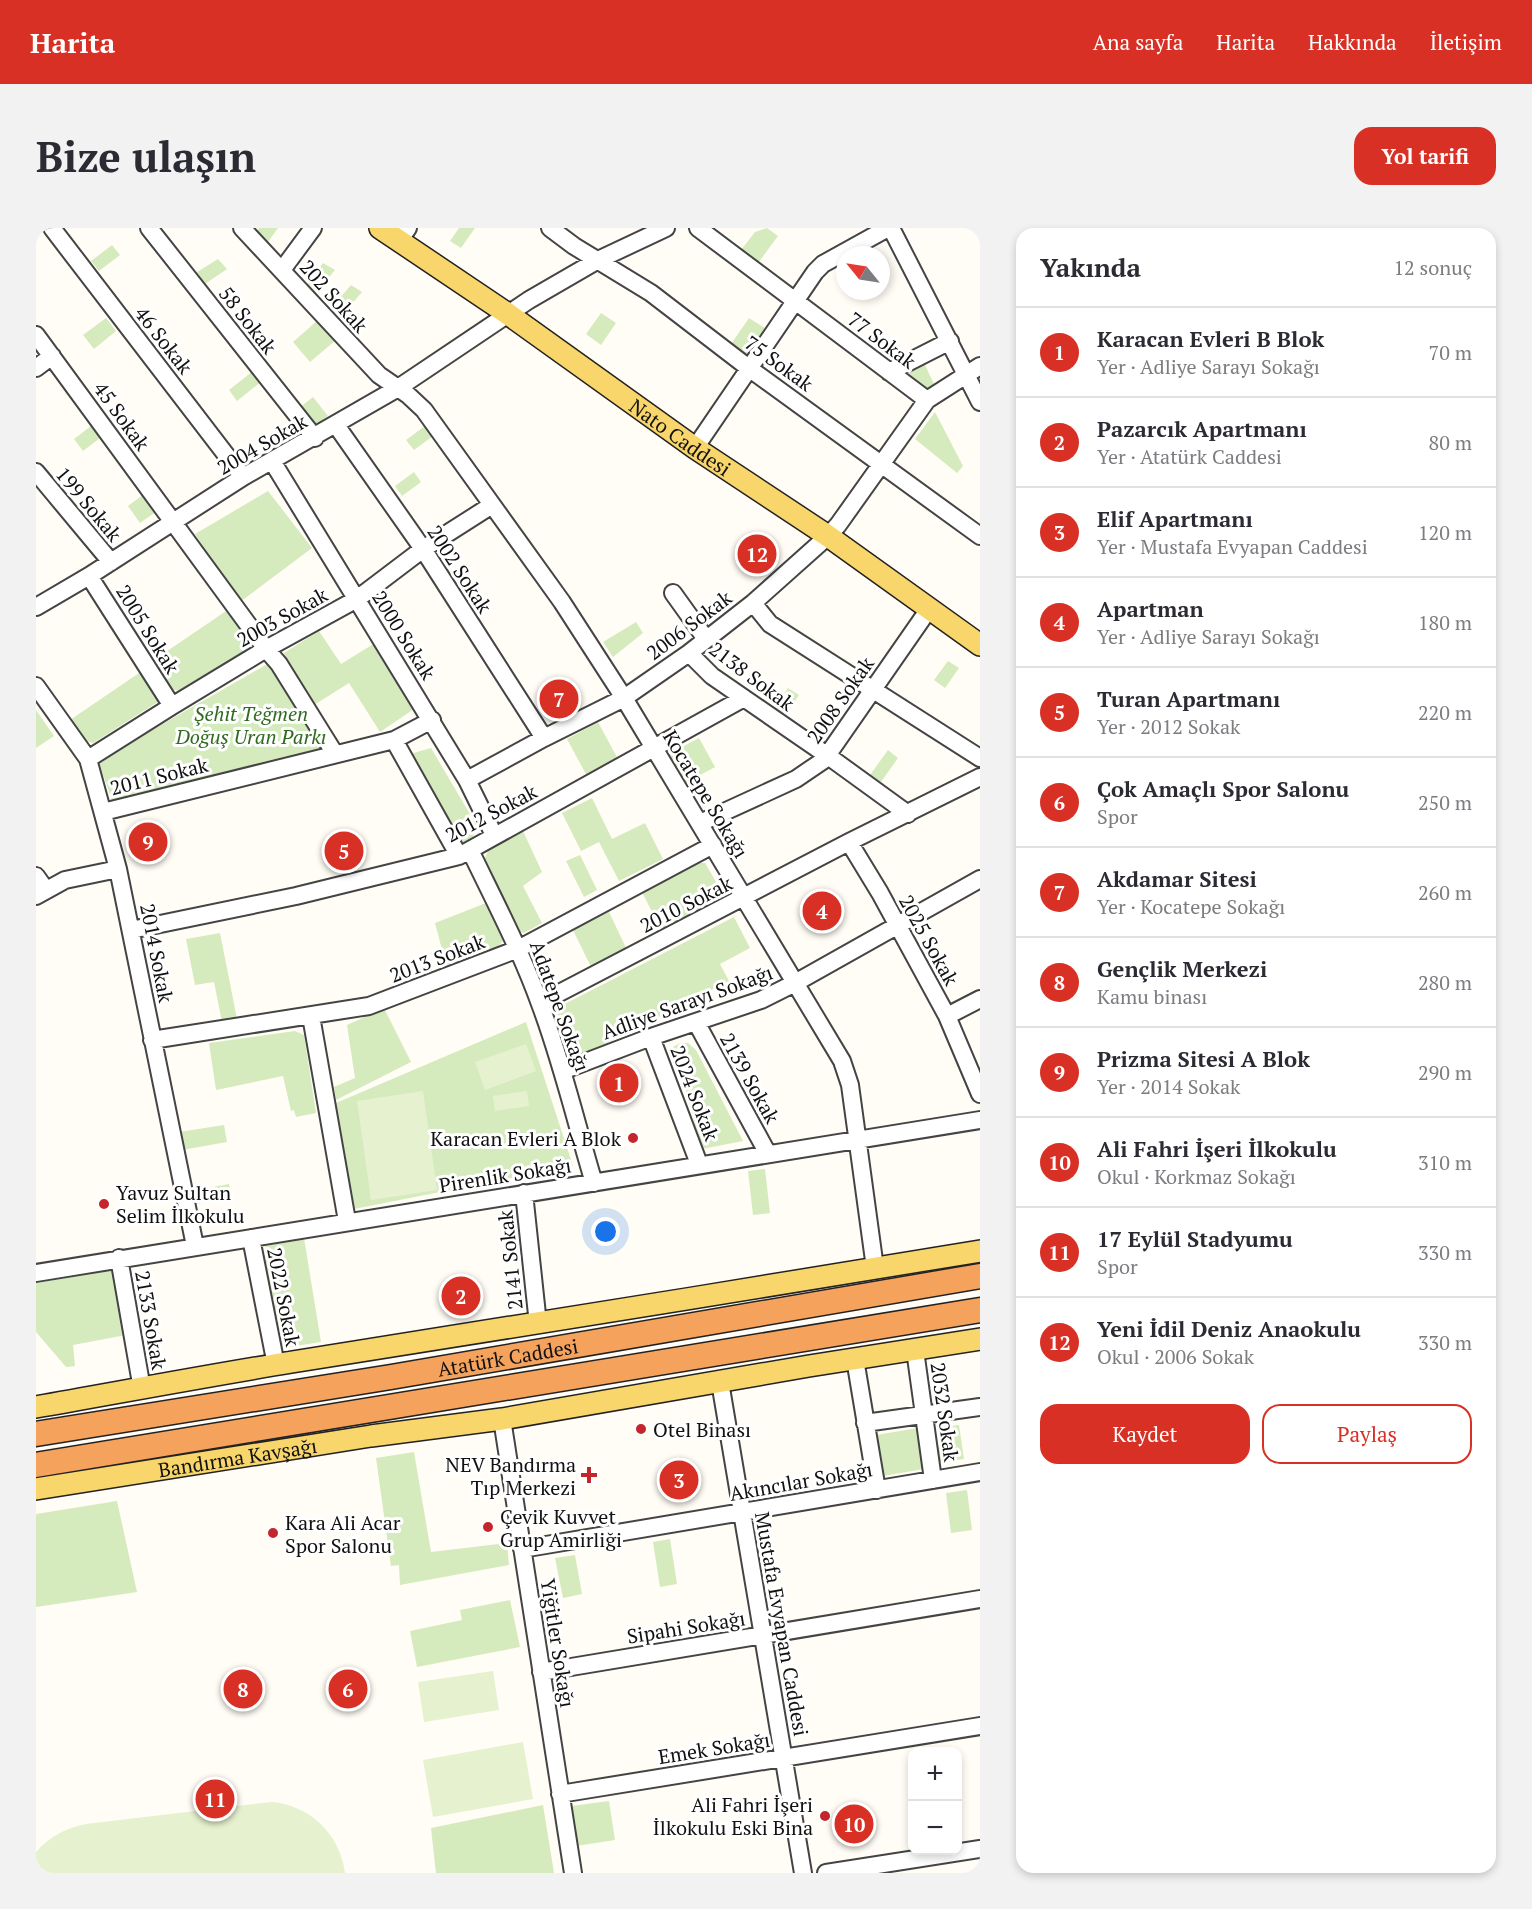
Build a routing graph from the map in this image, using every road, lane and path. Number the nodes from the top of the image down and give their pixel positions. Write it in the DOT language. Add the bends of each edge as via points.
graph roads {
  1 [pos="52,228"];
  2 [pos="149,228"];
  3 [pos="242,228"];
  4 [pos="313,228"];
  5 [pos="380,228"];
  6 [pos="550,228"];
  7 [pos="666,228"];
  8 [pos="698,228"];
  9 [pos="889,228"];
  10 [pos="403,234"];
  11 [pos="598,260"];
  12 [pos="282,270"];
  13 [pos="795,301"];
  14 [pos="508,314"];
  15 [pos="36,335"];
  16 [pos="950,340"];
  17 [pos="52,356"];
  18 [pos="36,368"];
  19 [pos="750,369"];
  20 [pos="973,370"];
  21 [pos="889,372"];
  22 [pos="398,388"];
  23 [pos="927,400"];
  24 [pos="980,402"];
  25 [pos="336,425"];
  26 [pos="315,438"];
  27 [pos="695,448"];
  28 [pos="272,461"];
  29 [pos="882,464"];
  30 [pos="36,472"];
  31 [pos="243,477"];
  32 [pos="492,506"];
  33 [pos="174,522"];
  34 [pos="976,529"];
  35 [pos="828,536"];
  36 [pos="423,549"];
  37 [pos="111,562"];
  38 [pos="89,576"];
  39 [pos="673,593"];
  40 [pos="357,599"];
  41 [pos="753,603"];
  42 [pos="37,605"];
  43 [pos="930,609"];
  44 [pos="706,639"];
  45 [pos="980,645"];
  46 [pos="266,649"];
  47 [pos="689,654"];
  48 [pos="36,686"];
  49 [pos="874,690"];
  50 [pos="624,698"];
  51 [pos="744,698"];
  52 [pos="172,705"];
  53 [pos="432,720"];
  54 [pos="544,738"];
  55 [pos="394,740"];
  56 [pos="655,749"];
  57 [pos="335,754"];
  58 [pos="828,756"];
  59 [pos="980,758"];
  60 [pos="88,759"];
  61 [pos="980,777"];
  62 [pos="467,780"];
  63 [pos="102,812"];
  64 [pos="908,814"];
  65 [pos="700,823"];
  66 [pos="494,835"];
  67 [pos="849,842"];
  68 [pos="713,845"];
  69 [pos="464,853"];
  70 [pos="118,869"];
  71 [pos="36,876"];
  72 [pos="980,879"];
  73 [pos="41,893"];
  74 [pos="744,898"];
  75 [pos="897,925"];
  76 [pos="131,930"];
  77 [pos="518,949"];
  78 [pos="795,983"];
  79 [pos="980,999"];
  80 [pos="540,1003"];
  81 [pos="311,1016"];
  82 [pos="947,1016"];
  83 [pos="696,1022"];
  84 [pos="651,1037"];
  85 [pos="153,1040"];
  86 [pos="562,1071"];
  87 [pos="980,1094"];
  88 [pos="980,1120"];
  89 [pos="858,1139"];
  90 [pos="768,1154"];
  91 [pos="699,1164"];
  92 [pos="594,1183"];
  93 [pos="524,1193"];
  94 [pos="347,1221"];
  95 [pos="251,1238"];
  96 [pos="195,1246"];
  97 [pos="980,1251"];
  98 [pos="119,1258"];
  99 [pos="875,1268"];
  100 [pos="36,1273"];
  101 [pos="980,1276"];
  102 [pos="980,1310"];
  103 [pos="538,1324"];
  104 [pos="980,1340"];
  105 [pos="915,1350"];
  106 [pos="855,1359"];
  107 [pos="276,1365"];
  108 [pos="203,1378"];
  109 [pos="720,1382"];
  110 [pos="142,1389"];
  111 [pos="73,1400"];
  112 [pos="36,1407"];
  113 [pos="980,1407"];
  114 [pos="924,1415"];
  115 [pos="150,1416"];
  116 [pos="502,1419"];
  117 [pos="865,1423"];
  118 [pos="36,1426"];
  119 [pos="36,1434"];
  120 [pos="36,1465"];
  121 [pos="980,1472"];
  122 [pos="933,1480"];
  123 [pos="36,1489"];
  124 [pos="876,1490"];
  125 [pos="742,1512"];
  126 [pos="522,1549"];
  127 [pos="980,1599"];
  128 [pos="763,1636"];
  129 [pos="542,1672"];
  130 [pos="980,1726"];
  131 [pos="784,1758"];
  132 [pos="560,1794"];
  133 [pos="980,1849"];
  134 [pos="903,1867"];
  135 [pos="573,1873"];
  136 [pos="803,1873"];
  137 [pos="826,1873"];
  1 -- 31 [label="street, 46 Sokak"];
  2 -- 26 [label="street, 58 Sokak"];
  3 -- 12 [label="street, 202 Sokak"];
  4 -- 12 [label="street"];
  5 -- 10 [label="main road, Nato Caddesi"];
  6 -- 11 [label="street, 75 Sokak"];
  7 -- 11 [label="street, 2004 Sokak"];
  8 -- 13 [label="street, 77 Sokak"];
  9 -- 13 [label="street" via="823,264"];
  9 -- 16 [label="street"];
  10 -- 14 [label="main road, Nato Caddesi"];
  11 -- 14 [label="street, 2004 Sokak"];
  11 -- 19 [label="street, 75 Sokak" via="651,293"];
  12 -- 22 [label="street, 202 Sokak" via="379,375"];
  13 -- 19 [label="street"];
  13 -- 21 [label="street, 77 Sokak"];
  14 -- 22 [label="street, 2004 Sokak"];
  14 -- 27 [label="main road, Nato Caddesi"];
  15 -- 17 [label="street, 45 Sokak"];
  16 -- 20 [label="street"];
  16 -- 21 [label="street"];
  17 -- 18 [label="street"];
  17 -- 33 [label="street, 45 Sokak"];
  19 -- 27 [label="street"];
  19 -- 29 [label="street, 75 Sokak"];
  20 -- 23 [label="street, 2006 Sokak"];
  20 -- 24 [label="street"];
  21 -- 23 [label="street, 77 Sokak"];
  22 -- 25 [label="street, 2004 Sokak"];
  22 -- 32 [label="street, Kocatepe Sokağı" via="424,410"];
  23 -- 29 [label="street, 2006 Sokak"];
  25 -- 26 [label="street, 2004 Sokak"];
  25 -- 36 [label="street, 2002 Sokak"];
  26 -- 28 [label="street, 2004 Sokak"];
  27 -- 35 [label="main road, Nato Caddesi"];
  28 -- 31 [label="street, 2004 Sokak"];
  28 -- 40 [label="street, 2000 Sokak"];
  29 -- 34 [label="street, 75 Sokak"];
  29 -- 35 [label="street, 2006 Sokak"];
  30 -- 37 [label="street, 199 Sokak"];
  31 -- 33 [label="street, 2004 Sokak"];
  32 -- 36 [label="street, 2003 Sokak"];
  32 -- 50 [label="street, Kocatepe Sokağı" via="562,602"];
  33 -- 37 [label="street, 2004 Sokak"];
  33 -- 46 [label="street, 45 Sokak"];
  35 -- 41 [label="street, 2006 Sokak"];
  35 -- 43 [label="main road, Nato Caddesi"];
  36 -- 40 [label="street, 2003 Sokak"];
  36 -- 54 [label="street, 2002 Sokak"];
  37 -- 38 [label="street, 2004 Sokak"];
  38 -- 42 [label="street, 2004 Sokak"];
  38 -- 52 [label="street, 2005 Sokak"];
  39 -- 44 [label="street, 2138 Sokak"];
  40 -- 46 [label="street, 2003 Sokak"];
  40 -- 53 [label="street, 2000 Sokak"];
  41 -- 44 [label="street, 2006 Sokak"];
  41 -- 49 [label="street" via="770,624"];
  43 -- 45 [label="main road, Nato Caddesi"];
  43 -- 49 [label="street, 2008 Sokak"];
  44 -- 47 [label="street, 2006 Sokak"];
  46 -- 52 [label="street, 2003 Sokak"];
  46 -- 57 [label="street, 45 Sokak"];
  47 -- 50 [label="street, 2006 Sokak"];
  47 -- 51 [label="street, 2138 Sokak"];
  48 -- 60 [label="street, 2014 Sokak"];
  49 -- 58 [label="street, 2008 Sokak"];
  49 -- 59 [label="street"];
  50 -- 54 [label="street, 2006 Sokak"];
  50 -- 56 [label="street, Kocatepe Sokağı"];
  51 -- 56 [label="street, 2012 Sokak"];
  51 -- 58 [label="street, 2138 Sokak"];
  52 -- 60 [label="street, 2003 Sokak"];
  53 -- 55 [label="street, 2011 Sokak"];
  53 -- 62 [label="street, 2000 Sokak"];
  54 -- 62 [label="street, 2006 Sokak"];
  55 -- 57 [label="street, 2011 Sokak"];
  55 -- 69 [label="street, Adatepe Sokağı"];
  56 -- 65 [label="street, Kocatepe Sokağı"];
  56 -- 66 [label="street, 2012 Sokak"];
  57 -- 63 [label="street, 2011 Sokak"];
  58 -- 64 [label="street, 2138 Sokak"];
  58 -- 65 [label="street, 2008 Sokak" via="796,778"];
  60 -- 63 [label="street, 2014 Sokak"];
  61 -- 64 [label="street, 2010 Sokak"];
  62 -- 66 [label="street, 2000 Sokak"];
  63 -- 70 [label="street, 2014 Sokak"];
  64 -- 67 [label="street, 2010 Sokak"];
  65 -- 68 [label="street, Kocatepe Sokağı"];
  66 -- 69 [label="street, 2012 Sokak"];
  67 -- 74 [label="street, 2010 Sokak"];
  67 -- 75 [label="street, 2025 Sokak"];
  68 -- 74 [label="street, Kocatepe Sokağı"];
  68 -- 77 [label="street, 2013 Sokak"];
  69 -- 76 [label="street, 2012 Sokak" via="296,896"];
  69 -- 77 [label="street, Adatepe Sokağı"];
  70 -- 73 [label="street" via="64,880"];
  70 -- 76 [label="street, 2014 Sokak"];
  71 -- 73 [label="street"];
  72 -- 75 [label="street, Adliye Sarayı Sokağı"];
  74 -- 78 [label="street, Kocatepe Sokağı"];
  74 -- 80 [label="street, 2010 Sokak"];
  75 -- 78 [label="street, Adliye Sarayı Sokağı"];
  75 -- 82 [label="street, 2025 Sokak"];
  76 -- 85 [label="street, 2014 Sokak"];
  77 -- 80 [label="street, Adatepe Sokağı"];
  77 -- 81 [label="street, 2013 Sokak" via="369,1006"];
  78 -- 83 [label="street, Adliye Sarayı Sokağı" via="761,1000"];
  78 -- 89 [label="street, Kocatepe Sokağı" via="842,1060 849,1078"];
  79 -- 82 [label="street"];
  80 -- 86 [label="street, Adatepe Sokağı"];
  81 -- 85 [label="street, 2013 Sokak"];
  81 -- 94 [label="street"];
  82 -- 87 [label="street, 2025 Sokak"];
  83 -- 84 [label="street, Adliye Sarayı Sokağı"];
  83 -- 90 [label="street, 2139 Sokak"];
  84 -- 86 [label="street, Adliye Sarayı Sokağı"];
  84 -- 91 [label="street, 2024 Sokak"];
  85 -- 96 [label="street, 2014 Sokak"];
  86 -- 92 [label="street, Adatepe Sokağı"];
  88 -- 89 [label="street, Pirenlik Sokağı"];
  89 -- 90 [label="street, Pirenlik Sokağı"];
  89 -- 99 [label="street, Kocatepe Sokağı"];
  90 -- 91 [label="street, Pirenlik Sokağı"];
  91 -- 92 [label="street, Pirenlik Sokağı"];
  92 -- 93 [label="street, Pirenlik Sokağı"];
  93 -- 94 [label="street, Pirenlik Sokağı"];
  93 -- 103 [label="street, 2141 Sokak"];
  94 -- 95 [label="street, Pirenlik Sokağı"];
  95 -- 96 [label="street, Pirenlik Sokağı"];
  95 -- 107 [label="street, 2022 Sokak"];
  96 -- 98 [label="street, Pirenlik Sokağı"];
  97 -- 99 [label="main road, Atatürk Caddesi"];
  98 -- 100 [label="street, Pirenlik Sokağı"];
  98 -- 110 [label="street, 2133 Sokak"];
  99 -- 103 [label="main road, Atatürk Caddesi"];
  101 -- 115 [label="highway, Atatürk Caddesi"];
  102 -- 120 [label="highway, Atatürk Caddesi"];
  103 -- 107 [label="main road, Atatürk Caddesi"];
  104 -- 105 [label="main road"];
  105 -- 106 [label="main road"];
  105 -- 114 [label="street, 2032 Sokak"];
  106 -- 109 [label="main road"];
  106 -- 117 [label="street"];
  107 -- 108 [label="main road, Atatürk Caddesi"];
  108 -- 110 [label="main road, Atatürk Caddesi"];
  108 -- 115 [label="main road"];
  109 -- 116 [label="main road"];
  109 -- 125 [label="street, Mustafa Evyapan Caddesi"];
  110 -- 111 [label="main road, Atatürk Caddesi"];
  111 -- 112 [label="main road, Atatürk Caddesi"];
  111 -- 115 [label="main road"];
  113 -- 114 [label="street"];
  114 -- 117 [label="street"];
  114 -- 122 [label="street, 2032 Sokak"];
  115 -- 118 [label="main road"];
  115 -- 119 [label="highway, Atatürk Caddesi"];
  116 -- 123 [label="main road, Bandırma Kavşağı"];
  116 -- 126 [label="street, Yiğitler Sokağı"];
  117 -- 124 [label="street"];
  121 -- 122 [label="street, Akıncılar Sokağı"];
  122 -- 124 [label="street, Akıncılar Sokağı"];
  124 -- 125 [label="street, Akıncılar Sokağı"];
  125 -- 126 [label="street, Akıncılar Sokağı"];
  125 -- 128 [label="street, Mustafa Evyapan Caddesi"];
  126 -- 129 [label="street, Yiğitler Sokağı"];
  127 -- 128 [label="street, Sipahi Sokağı"];
  128 -- 129 [label="street, Sipahi Sokağı"];
  128 -- 131 [label="street, Mustafa Evyapan Caddesi"];
  129 -- 132 [label="street, Yiğitler Sokağı"];
  130 -- 131 [label="street, Emek Sokağı"];
  131 -- 132 [label="street, Emek Sokağı"];
  131 -- 136 [label="street, Mustafa Evyapan Caddesi"];
  132 -- 135 [label="street, Yiğitler Sokağı"];
  133 -- 134 [label="street"];
  134 -- 137 [label="street"];
}
